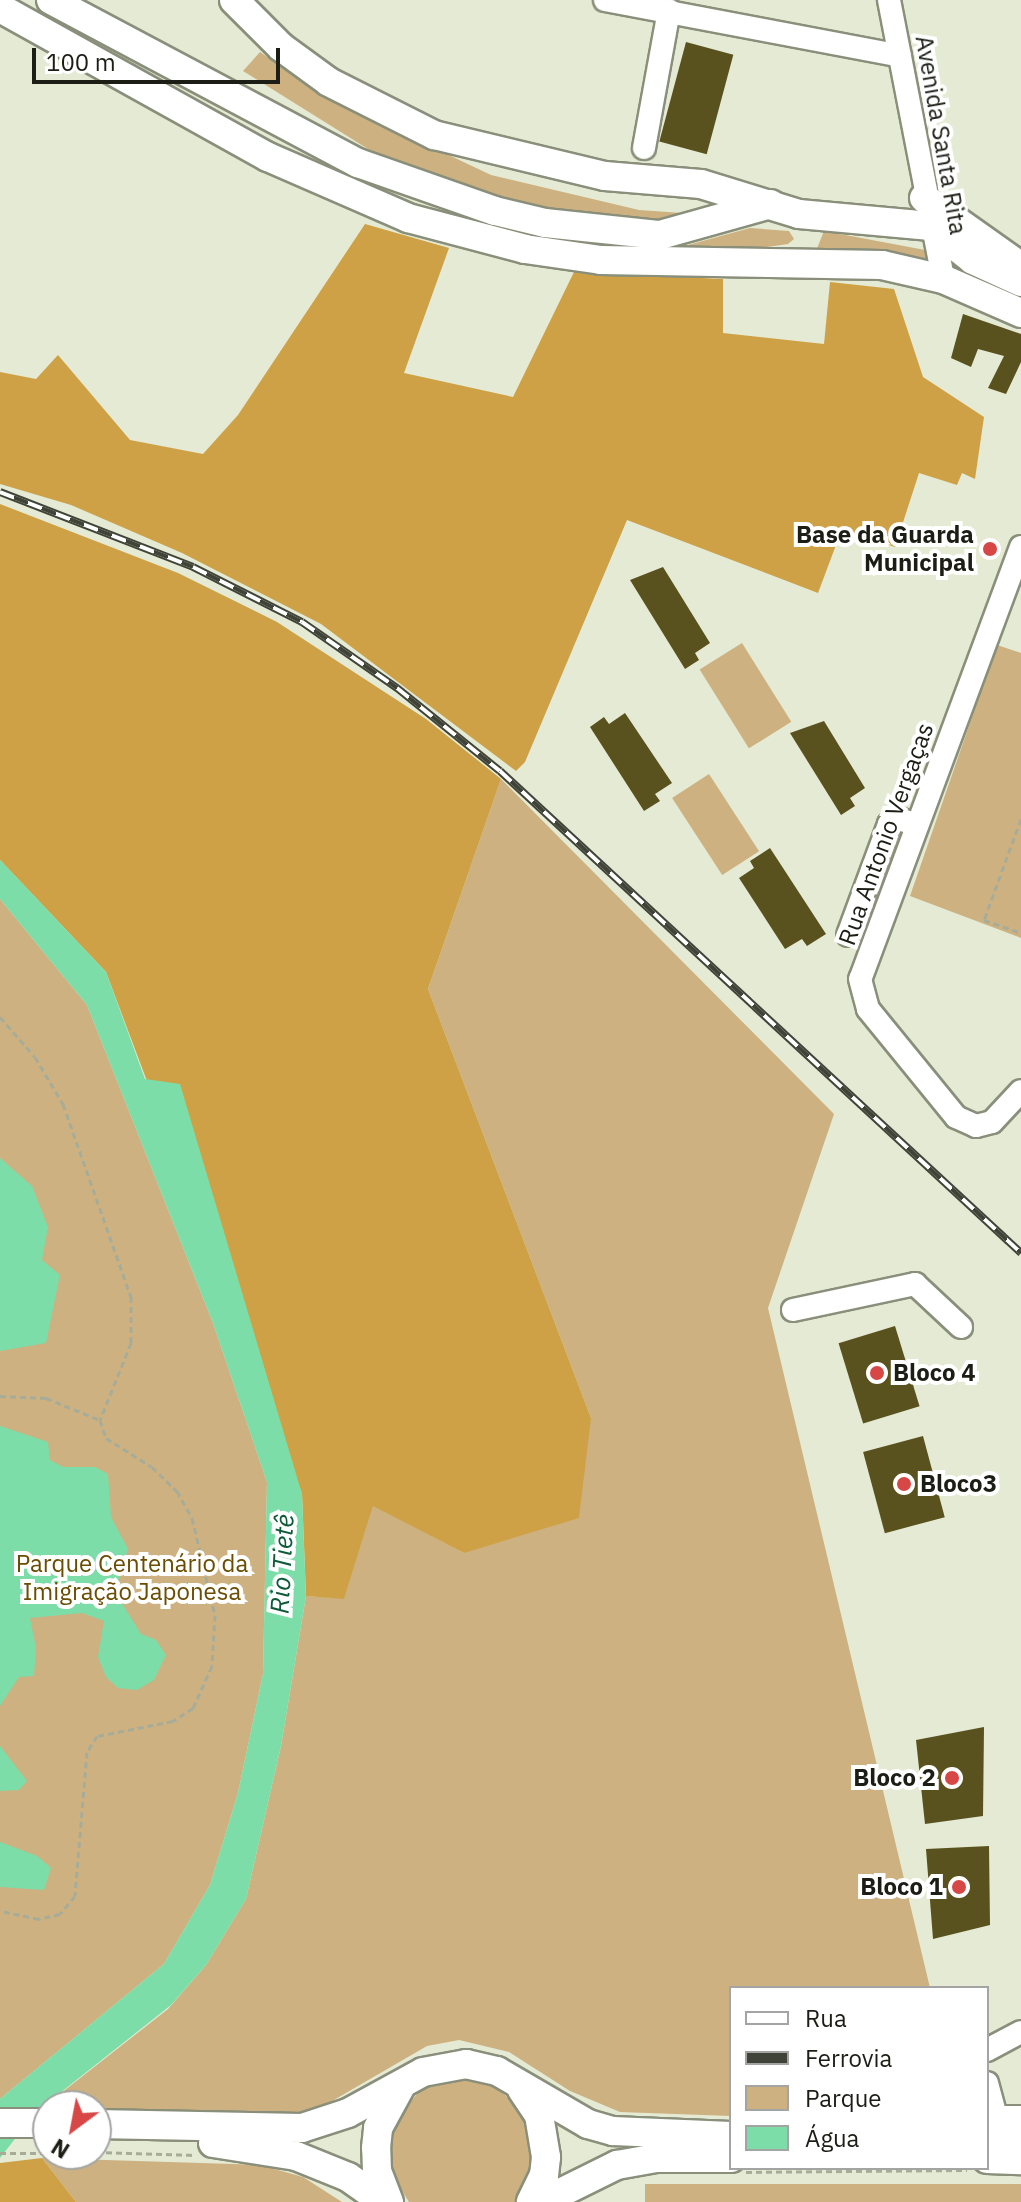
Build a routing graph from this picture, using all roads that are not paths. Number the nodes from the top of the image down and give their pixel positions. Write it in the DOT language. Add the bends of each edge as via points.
graph roads {
  1 [pos="51,0"];
  2 [pos="605,0"];
  3 [pos="889,0"];
  4 [pos="241,1"];
  5 [pos="655,6"];
  6 [pos="0,8"];
  7 [pos="900,56"];
  8 [pos="644,148"];
  9 [pos="787,209"];
  10 [pos="927,212"];
  11 [pos="711,266"];
  12 [pos="1021,269"];
  13 [pos="943,279"];
  14 [pos="1021,313"];
  15 [pos="1021,547"];
  16 [pos="917,825"];
  17 [pos="848,935"];
  18 [pos="1021,1091"];
  19 [pos="793,1310"];
  20 [pos="961,1327"];
  21 [pos="1021,2032"];
  22 [pos="989,2049"];
  23 [pos="516,2083"];
  24 [pos="402,2085"];
  25 [pos="1021,2117"];
  26 [pos="0,2123"];
  27 [pos="32,2123"];
  28 [pos="112,2124"];
  29 [pos="990,2124"];
  30 [pos="729,2134"];
  31 [pos="1021,2137"];
  32 [pos="112,2138"];
  33 [pos="32,2140"];
  34 [pos="7,2145"];
  35 [pos="1021,2160"];
  36 [pos="989,2163"];
  37 [pos="729,2164"];
  38 [pos="386,2202"];
  39 [pos="531,2202"];
  40 [pos="542,2202"];
  1 -- 9 [label="main road" via="358,163 495,211 559,225 660,235"];
  2 -- 5 [label="street"];
  3 -- 7 [label="street, Avenida Santa Rita"];
  4 -- 9 [label="main road" via="281,47 329,82 434,135 605,176 701,184"];
  5 -- 7 [label="street"];
  5 -- 8 [label="street"];
  6 -- 11 [label="main road" via="268,157 408,218 525,249"];
  7 -- 10 [label="street, Avenida Santa Rita"];
  9 -- 10 [label="main road"];
  9 -- 11 [label="main road" via="806,232 796,245"];
  10 -- 12 [label="main road"];
  10 -- 13 [label="street, Avenida Santa Rita"];
  11 -- 13 [label="main road" via="829,261"];
  13 -- 14 [label="main road"];
  15 -- 16 [label="street, Rua Antonio Vergaças"];
  16 -- 17 [label="street" via="899,819 889,824"];
  16 -- 18 [label="street, Rua Antonio Vergaças" via="860,979 860,995 956,1117 976,1126 992,1122"];
  19 -- 20 [label="street" via="915,1284"];
  21 -- 22 [label="street"];
  23 -- 24 [label="main road" via="497,2071 466,2064 441,2066"];
  23 -- 30 [label="main road" via="588,2124 634,2135"];
  23 -- 39 [label="main road" via="539,2115 544,2135 544,2175"];
  24 -- 28 [label="main road" via="348,2113 302,2128"];
  24 -- 38 [label="main road" via="378,2128 377,2171"];
  25 -- 29 [label="street"];
  26 -- 27 [label="main road"];
  29 -- 31 [label="main road"];
  32 -- 38 [label="main road" via="175,2140 296,2156 348,2177"];
  33 -- 34 [label="main road"];
  35 -- 36 [label="main road"];
  37 -- 40 [label="main road" via="656,2158 617,2165"];
}
